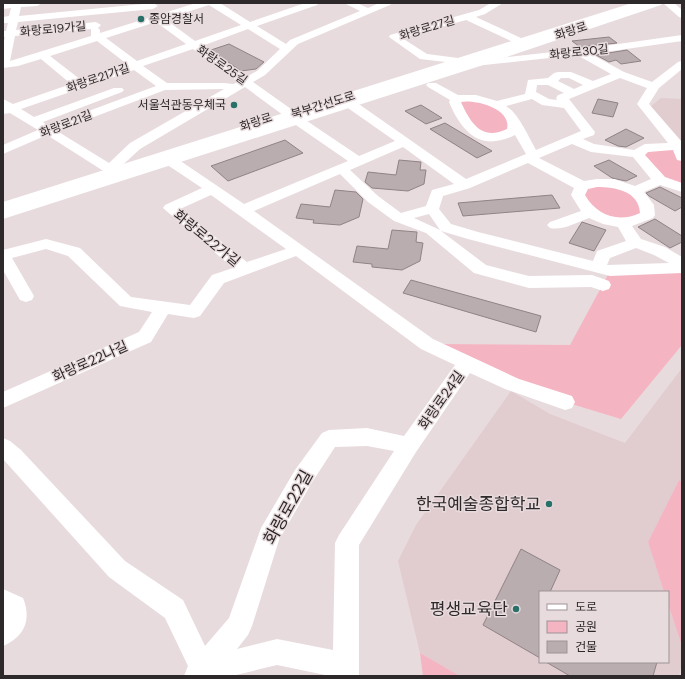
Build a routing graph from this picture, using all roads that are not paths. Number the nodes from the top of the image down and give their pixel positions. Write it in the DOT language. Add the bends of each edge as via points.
graph roads {
  1 [pos="37,3"];
  2 [pos="206,3"];
  3 [pos="212,3"];
  4 [pos="279,3"];
  5 [pos="314,3"];
  6 [pos="349,3"];
  7 [pos="387,3"];
  8 [pos="498,3"];
  9 [pos="626,3"];
  10 [pos="633,3"];
  11 [pos="644,3"];
  12 [pos="657,3"];
  13 [pos="668,3"];
  14 [pos="17,4"];
  15 [pos="153,4"];
  16 [pos="3,6"];
  17 [pos="97,7"];
  18 [pos="294,10"];
  19 [pos="368,11"];
  20 [pos="682,15"];
  21 [pos="466,16"];
  22 [pos="157,18"];
  23 [pos="8,19"];
  24 [pos="96,25"];
  25 [pos="249,25"];
  26 [pos="7,33"];
  27 [pos="99,37"];
  28 [pos="682,38"];
  29 [pos="517,40"];
  30 [pos="664,41"];
  31 [pos="193,45"];
  32 [pos="5,48"];
  33 [pos="287,48"];
  34 [pos="682,48"];
  35 [pos="579,52"];
  36 [pos="42,55"];
  37 [pos="464,63"];
  38 [pos="682,64"];
  39 [pos="3,65"];
  40 [pos="137,65"];
  41 [pos="620,74"];
  42 [pos="435,75"];
  43 [pos="100,77"];
  44 [pos="550,82"];
  45 [pos="78,84"];
  46 [pos="241,85"];
  47 [pos="593,85"];
  48 [pos="654,86"];
  49 [pos="164,87"];
  50 [pos="118,90"];
  51 [pos="574,93"];
  52 [pos="533,95"];
  53 [pos="130,99"];
  54 [pos="456,99"];
  55 [pos="349,103"];
  56 [pos="496,105"];
  57 [pos="568,105"];
  58 [pos="6,107"];
  59 [pos="292,116"];
  60 [pos="34,121"];
  61 [pos="515,125"];
  62 [pos="48,130"];
  63 [pos="3,134"];
  64 [pos="572,139"];
  65 [pos="404,142"];
  66 [pos="18,144"];
  67 [pos="3,150"];
  68 [pos="680,151"];
  69 [pos="637,154"];
  70 [pos="531,157"];
  71 [pos="171,161"];
  72 [pos="359,162"];
  73 [pos="110,169"];
  74 [pos="342,169"];
  75 [pos="660,180"];
  76 [pos="465,185"];
  77 [pos="582,186"];
  78 [pos="682,188"];
  79 [pos="212,189"];
  80 [pos="635,191"];
  81 [pos="3,196"];
  82 [pos="3,203"];
  83 [pos="3,208"];
  84 [pos="432,209"];
  85 [pos="243,210"];
  86 [pos="591,212"];
  87 [pos="3,214"];
  88 [pos="399,218"];
  89 [pos="622,222"];
  90 [pos="555,225"];
  91 [pos="635,242"];
  92 [pos="297,250"];
  93 [pos="3,256"];
  94 [pos="682,265"];
  95 [pos="244,268"];
  96 [pos="598,268"];
  97 [pos="682,268"];
  98 [pos="603,285"];
  99 [pos="26,296"];
  100 [pos="163,308"];
  101 [pos="467,363"];
  102 [pos="3,400"];
  103 [pos="565,402"];
  104 [pos="409,446"];
  105 [pos="4,450"];
  106 [pos="3,601"];
  107 [pos="3,633"];
  108 [pos="346,671"];
  109 [pos="202,674"];
  1 -- 14 [label="street, 화랑로19가길"];
  2 -- 22 [label="street"];
  3 -- 25 [label="street"];
  4 -- 18 [label="street"];
  5 -- 18 [label="street, 화랑로21가길"];
  6 -- 19 [label="street"];
  7 -- 19 [label="street, 화랑로"];
  8 -- 21 [label="street, 화랑로27길" via="482,12"];
  9 -- 81 [label="main road, 북부간선도로"];
  10 -- 29 [label="main road, 화랑로"];
  11 -- 83 [label="main road, 북부간선도로"];
  12 -- 37 [label="main road, 화랑로"];
  13 -- 20 [label="street"];
  14 -- 16 [label="street, 화랑로19가길"];
  14 -- 23 [label="street, 화랑로19가길"];
  15 -- 17 [label="street, 화랑로19가길"];
  15 -- 22 [label="street"];
  17 -- 23 [label="street, 화랑로19가길"];
  17 -- 24 [label="street"];
  18 -- 25 [label="street, 화랑로21가길"];
  19 -- 33 [label="street, 화랑로" via="294,42"];
  21 -- 29 [label="street"];
  21 -- 37 [label="street, 화랑로27길" via="394,37 424,57"];
  22 -- 27 [label="street"];
  22 -- 31 [label="street, 화랑로25길"];
  23 -- 26 [label="street, 화랑로19가길"];
  24 -- 26 [label="street, 화랑로19가길"];
  24 -- 27 [label="street" via="95,35"];
  25 -- 31 [label="street, 화랑로21가길"];
  25 -- 33 [label="street"];
  26 -- 32 [label="street, 화랑로19가길"];
  27 -- 36 [label="street"];
  27 -- 40 [label="street"];
  28 -- 30 [label="street, 화랑로30길"];
  29 -- 37 [label="main road, 화랑로"];
  30 -- 34 [label="street"];
  30 -- 35 [label="street, 화랑로30길"];
  31 -- 40 [label="street, 화랑로21가길"];
  31 -- 46 [label="street, 화랑로25길"];
  32 -- 39 [label="street, 화랑로19가길"];
  33 -- 46 [label="street, 화랑로" via="261,73"];
  35 -- 37 [label="street, 화랑로30길"];
  35 -- 41 [label="street"];
  36 -- 39 [label="street"];
  36 -- 45 [label="street"];
  37 -- 42 [label="main road, 화랑로"];
  38 -- 48 [label="street"];
  40 -- 43 [label="street, 화랑로21가길"];
  40 -- 49 [label="street"];
  41 -- 47 [label="street"];
  41 -- 48 [label="street"];
  42 -- 54 [label="street"];
  42 -- 55 [label="main road, 화랑로"];
  42 -- 59 [label="main road, 화랑로"];
  43 -- 45 [label="street, 화랑로21가길"];
  43 -- 50 [label="street"];
  44 -- 47 [label="street" via="558,75 571,75"];
  44 -- 51 [label="street"];
  44 -- 52 [label="street" via="532,82 530,93"];
  45 -- 58 [label="street, 화랑로21가길"];
  46 -- 49 [label="street, 화랑로21길"];
  46 -- 59 [label="street, 화랑로25길"];
  46 -- 73 [label="street, 화랑로" via="136,146"];
  47 -- 51 [label="street"];
  48 -- 68 [label="street" via="643,104"];
  49 -- 53 [label="street, 화랑로21길"];
  50 -- 53 [label="street"];
  50 -- 60 [label="street"];
  51 -- 57 [label="street" via="562,98"];
  52 -- 56 [label="street"];
  52 -- 57 [label="street" via="546,102"];
  53 -- 62 [label="street, 화랑로21길"];
  54 -- 56 [label="street" via="469,98"];
  54 -- 61 [label="street" via="458,112 465,124 480,135 497,137 513,131"];
  55 -- 59 [label="main road, 화랑로"];
  55 -- 65 [label="street"];
  56 -- 61 [label="street" via="510,114"];
  57 -- 64 [label="street" via="589,132"];
  58 -- 60 [label="street"];
  59 -- 71 [label="main road, 화랑로"];
  59 -- 72 [label="street, 화랑로25길"];
  59 -- 73 [label="main road, 화랑로"];
  60 -- 62 [label="street"];
  61 -- 70 [label="street"];
  62 -- 66 [label="street, 화랑로21길"];
  62 -- 73 [label="street"];
  63 -- 66 [label="street"];
  64 -- 69 [label="street" via="591,148"];
  64 -- 70 [label="street"];
  65 -- 72 [label="street"];
  65 -- 76 [label="street"];
  66 -- 67 [label="street, 화랑로21길"];
  68 -- 69 [label="street" via="645,148"];
  69 -- 75 [label="street"];
  70 -- 76 [label="street"];
  70 -- 77 [label="street"];
  71 -- 79 [label="street, 화랑로24길"];
  71 -- 87 [label="main road, 화랑로"];
  72 -- 74 [label="street"];
  73 -- 82 [label="main road, 화랑로"];
  74 -- 85 [label="street"];
  74 -- 88 [label="street" via="373,199"];
  75 -- 78 [label="street"];
  75 -- 80 [label="street"];
  76 -- 84 [label="street" via="437,193"];
  77 -- 80 [label="street" via="614,183"];
  77 -- 86 [label="street" via="578,195 582,205"];
  79 -- 85 [label="street, 화랑로24길"];
  79 -- 95 [label="street, 화랑로22가길" via="170,208"];
  80 -- 89 [label="street" via="648,205 648,215 633,222"];
  84 -- 88 [label="street"];
  84 -- 96 [label="street" via="446,227"];
  85 -- 92 [label="street, 화랑로24길"];
  86 -- 89 [label="street" via="600,218"];
  86 -- 90 [label="street"];
  88 -- 98 [label="street" via="431,230 480,269 529,282 592,281"];
  89 -- 91 [label="street"];
  91 -- 94 [label="street" via="652,246"];
  91 -- 96 [label="street" via="603,255"];
  92 -- 95 [label="street, 화랑로22가길"];
  92 -- 101 [label="street, 화랑로24길" via="427,344"];
  93 -- 99 [label="street, 화랑로22가길"];
  93 -- 100 [label="street, 화랑로22가길" via="46,244 74,252 126,302"];
  95 -- 100 [label="street, 화랑로22가길" via="218,278 194,312"];
  96 -- 97 [label="street" via="610,271"];
  100 -- 102 [label="street, 화랑로22나길" via="145,337"];
  101 -- 103 [label="street" via="512,384"];
  101 -- 104 [label="street, 화랑로24길"];
  104 -- 108 [label="street, 화랑로24길" via="347,543"];
  104 -- 109 [label="street, 화랑로22길" via="367,437 329,438 269,536 239,626"];
  105 -- 109 [label="street" via="116,569 174,610"];
  106 -- 107 [label="street" via="14,607 13,624"];
  108 -- 109 [label="street, 화랑로24길" via="277,652"];
}
